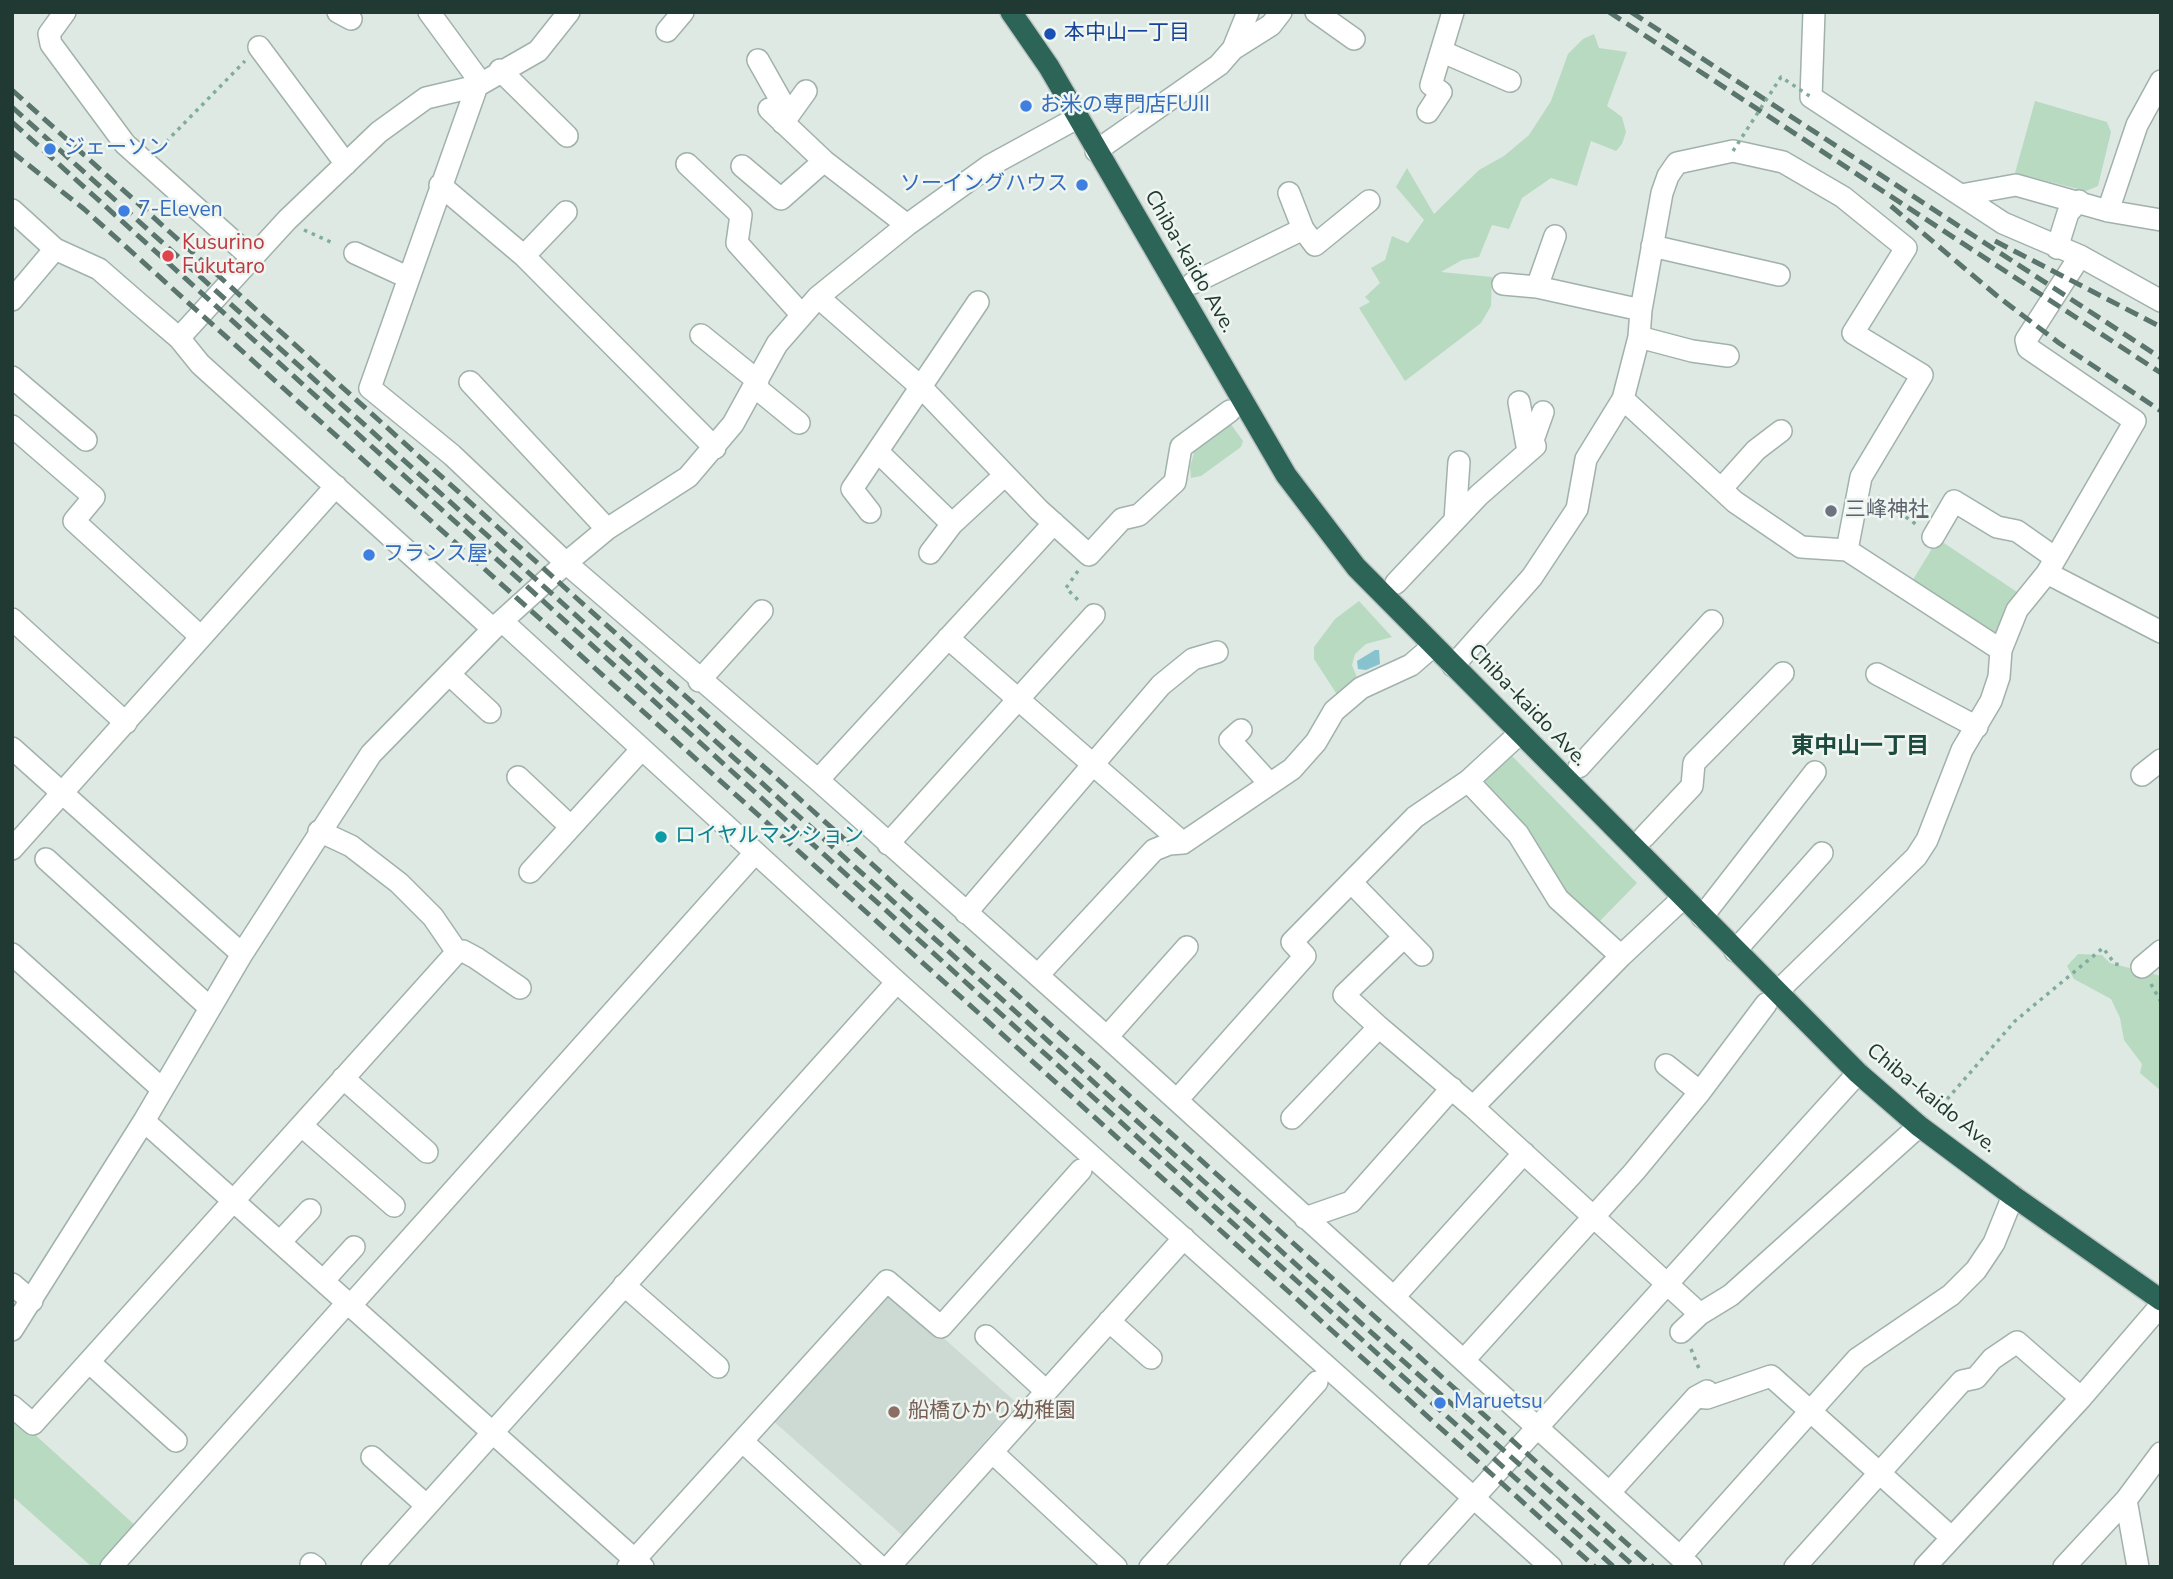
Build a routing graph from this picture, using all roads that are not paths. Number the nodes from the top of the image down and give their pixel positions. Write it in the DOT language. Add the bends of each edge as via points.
graph roads {
  1 [pos="65,12"];
  2 [pos="429,12"];
  3 [pos="569,12"];
  4 [pos="683,12"];
  5 [pos="1011,12"];
  6 [pos="1281,12"];
  7 [pos="1317,12"];
  8 [pos="1453,12"];
  9 [pos="1814,12"];
  10 [pos="1241,16"];
  11 [pos="667,31"];
  12 [pos="1354,39"];
  13 [pos="259,47"];
  14 [pos="1233,49"];
  15 [pos="1443,52"];
  16 [pos="758,60"];
  17 [pos="500,70"];
  18 [pos="1510,80"];
  19 [pos="2161,81"];
  20 [pos="479,85"];
  21 [pos="806,91"];
  22 [pos="1428,112"];
  23 [pos="780,116"];
  24 [pos="1077,118"];
  25 [pos="567,136"];
  26 [pos="1096,151"];
  27 [pos="824,161"];
  28 [pos="346,163"];
  29 [pos="687,164"];
  30 [pos="742,166"];
  31 [pos="440,185"];
  32 [pos="1289,193"];
  33 [pos="1961,195"];
  34 [pos="1368,201"];
  35 [pos="2079,201"];
  36 [pos="12,210"];
  37 [pos="2108,211"];
  38 [pos="566,212"];
  39 [pos="2161,220"];
  40 [pos="907,225"];
  41 [pos="1303,229"];
  42 [pos="1555,236"];
  43 [pos="1652,246"];
  44 [pos="2057,248"];
  45 [pos="55,249"];
  46 [pos="355,253"];
  47 [pos="524,256"];
  48 [pos="2080,256"];
  49 [pos="252,258"];
  50 [pos="1779,275"];
  51 [pos="407,277"];
  52 [pos="1194,283"];
  53 [pos="1503,284"];
  54 [pos="1537,288"];
  55 [pos="818,298"];
  56 [pos="12,300"];
  57 [pos="2161,301"];
  58 [pos="978,302"];
  59 [pos="1641,310"];
  60 [pos="802,314"];
  61 [pos="701,335"];
  62 [pos="1639,337"];
  63 [pos="178,338"];
  64 [pos="1728,356"];
  65 [pos="12,377"];
  66 [pos="470,382"];
  67 [pos="756,384"];
  68 [pos="922,388"];
  69 [pos="1623,400"];
  70 [pos="1519,402"];
  71 [pos="1230,411"];
  72 [pos="1543,412"];
  73 [pos="799,423"];
  74 [pos="12,426"];
  75 [pos="1781,431"];
  76 [pos="86,440"];
  77 [pos="715,448"];
  78 [pos="878,452"];
  79 [pos="1529,453"];
  80 [pos="1459,462"];
  81 [pos="1006,475"];
  82 [pos="336,486"];
  83 [pos="1722,488"];
  84 [pos="870,512"];
  85 [pos="1455,520"];
  86 [pos="1054,523"];
  87 [pos="953,524"];
  88 [pos="607,529"];
  89 [pos="1933,537"];
  90 [pos="1847,550"];
  91 [pos="930,553"];
  92 [pos="566,563"];
  93 [pos="2051,565"];
  94 [pos="1396,583"];
  95 [pos="762,611"];
  96 [pos="1094,615"];
  97 [pos="12,620"];
  98 [pos="1712,621"];
  99 [pos="498,625"];
  100 [pos="2161,632"];
  101 [pos="201,637"];
  102 [pos="948,638"];
  103 [pos="1433,646"];
  104 [pos="2001,650"];
  105 [pos="1217,652"];
  106 [pos="1453,666"];
  107 [pos="1783,673"];
  108 [pos="449,674"];
  109 [pos="1877,674"];
  110 [pos="699,681"];
  111 [pos="1017,699"];
  112 [pos="490,712"];
  113 [pos="126,723"];
  114 [pos="1976,727"];
  115 [pos="1241,730"];
  116 [pos="1519,734"];
  117 [pos="12,748"];
  118 [pos="641,750"];
  119 [pos="2161,760"];
  120 [pos="1091,764"];
  121 [pos="1579,767"];
  122 [pos="1815,772"];
  123 [pos="2141,775"];
  124 [pos="518,777"];
  125 [pos="818,780"];
  126 [pos="1468,781"];
  127 [pos="1270,784"];
  128 [pos="62,792"];
  129 [pos="571,827"];
  130 [pos="319,831"];
  131 [pos="1644,837"];
  132 [pos="1183,843"];
  133 [pos="888,844"];
  134 [pos="12,849"];
  135 [pos="755,853"];
  136 [pos="1822,853"];
  137 [pos="46,859"];
  138 [pos="530,872"];
  139 [pos="1351,881"];
  140 [pos="1683,898"];
  141 [pos="966,913"];
  142 [pos="1702,917"];
  143 [pos="1404,937"];
  144 [pos="1187,947"];
  145 [pos="1735,951"];
  146 [pos="2161,951"];
  147 [pos="457,952"];
  148 [pos="12,954"];
  149 [pos="242,954"];
  150 [pos="1422,955"];
  151 [pos="1621,956"];
  152 [pos="2142,967"];
  153 [pos="1038,975"];
  154 [pos="897,982"];
  155 [pos="520,988"];
  156 [pos="1772,998"];
  157 [pos="209,1007"];
  158 [pos="1379,1027"];
  159 [pos="1107,1037"];
  160 [pos="1666,1065"];
  161 [pos="1858,1073"];
  162 [pos="343,1078"];
  163 [pos="1452,1088"];
  164 [pos="162,1089"];
  165 [pos="1700,1092"];
  166 [pos="1177,1100"];
  167 [pos="1474,1107"];
  168 [pos="1292,1118"];
  169 [pos="144,1121"];
  170 [pos="1926,1121"];
  171 [pos="302,1126"];
  172 [pos="426,1152"];
  173 [pos="1524,1153"];
  174 [pos="1081,1170"];
  175 [pos="2013,1196"];
  176 [pos="235,1201"];
  177 [pos="394,1206"];
  178 [pos="310,1210"];
  179 [pos="1594,1217"];
  180 [pos="1305,1218"];
  181 [pos="1184,1238"];
  182 [pos="280,1242"];
  183 [pos="354,1247"];
  184 [pos="324,1280"];
  185 [pos="12,1283"];
  186 [pos="1668,1284"];
  187 [pos="624,1285"];
  188 [pos="1394,1297"];
  189 [pos="32,1301"];
  190 [pos="2161,1302"];
  191 [pos="350,1304"];
  192 [pos="1700,1314"];
  193 [pos="1109,1321"];
  194 [pos="12,1330"];
  195 [pos="1681,1332"];
  196 [pos="986,1336"];
  197 [pos="1151,1358"];
  198 [pos="1464,1360"];
  199 [pos="89,1363"];
  200 [pos="719,1367"];
  201 [pos="1317,1382"];
  202 [pos="1046,1391"];
  203 [pos="2081,1398"];
  204 [pos="12,1406"];
  205 [pos="1809,1411"];
  206 [pos="1538,1427"];
  207 [pos="492,1432"];
  208 [pos="176,1441"];
  209 [pos="742,1441"];
  210 [pos="992,1452"];
  211 [pos="2161,1453"];
  212 [pos="372,1457"];
  213 [pos="1879,1474"];
  214 [pos="1610,1493"];
  215 [pos="1474,1498"];
  216 [pos="2126,1500"];
  217 [pos="426,1505"];
  218 [pos="1951,1537"];
  219 [pos="1685,1562"];
  220 [pos="636,1564"];
  221 [pos="111,1567"];
  222 [pos="372,1567"];
  223 [pos="880,1567"];
  224 [pos="889,1567"];
  225 [pos="1116,1567"];
  226 [pos="1150,1567"];
  227 [pos="1411,1567"];
  228 [pos="1551,1567"];
  229 [pos="1796,1567"];
  230 [pos="1925,1567"];
  231 [pos="2064,1567"];
  232 [pos="2137,1567"];
  1 -- 49 [label="street" via="49,34 51,44 125,144"];
  2 -- 20 [label="street"];
  3 -- 17 [label="street" via="538,51"];
  4 -- 11 [label="street"];
  5 -- 24 [label="highway, Chiba-kaido Ave."];
  6 -- 14 [label="street" via="1271,25"];
  7 -- 12 [label="street"];
  8 -- 15 [label="street"];
  9 -- 33 [label="street" via="1811,97"];
  10 -- 14 [label="street"];
  13 -- 28 [label="street"];
  14 -- 26 [label="street" via="1219,65"];
  15 -- 18 [label="street"];
  15 -- 22 [label="street" via="1431,85 1441,92"];
  16 -- 23 [label="street"];
  17 -- 20 [label="street"];
  17 -- 25 [label="street"];
  19 -- 37 [label="street" via="2137,125"];
  20 -- 28 [label="street" via="426,98"];
  20 -- 31 [label="street"];
  21 -- 23 [label="street"];
  23 -- 27 [label="street"];
  24 -- 26 [label="highway, Chiba-kaido Ave."];
  24 -- 40 [label="street" via="989,166"];
  26 -- 103 [label="highway, Chiba-kaido Ave." via="1286,475 1356,567"];
  27 -- 30 [label="street" via="781,199"];
  27 -- 40 [label="street"];
  28 -- 49 [label="street"];
  29 -- 60 [label="street" via="741,215 737,243"];
  31 -- 47 [label="street"];
  31 -- 51 [label="street"];
  32 -- 41 [label="street"];
  33 -- 35 [label="street" via="2016,185"];
  33 -- 44 [label="street" via="2003,223"];
  34 -- 41 [label="street" via="1315,245"];
  35 -- 37 [label="street"];
  35 -- 44 [label="street" via="2068,213"];
  36 -- 45 [label="street"];
  37 -- 39 [label="street"];
  38 -- 47 [label="street"];
  40 -- 55 [label="street"];
  41 -- 52 [label="street"];
  42 -- 54 [label="street"];
  43 -- 50 [label="street"];
  43 -- 59 [label="street"];
  43 -- 90 [label="street" via="1662,193 1677,163 1733,151 1783,162 1843,197 1906,247 1853,333 1922,375 1861,477"];
  44 -- 48 [label="street"];
  45 -- 56 [label="street"];
  45 -- 63 [label="street" via="99,269"];
  46 -- 51 [label="street"];
  47 -- 77 [label="street"];
  48 -- 57 [label="street"];
  48 -- 93 [label="street" via="2026,340 2028,348 2136,421"];
  49 -- 63 [label="street"];
  51 -- 92 [label="street" via="370,388 452,455"];
  53 -- 54 [label="street"];
  54 -- 59 [label="street"];
  55 -- 60 [label="street"];
  55 -- 68 [label="street"];
  58 -- 68 [label="street"];
  59 -- 62 [label="street"];
  60 -- 67 [label="street" via="777,344"];
  61 -- 67 [label="street"];
  62 -- 64 [label="street"];
  62 -- 69 [label="street"];
  63 -- 82 [label="street" via="200,364"];
  65 -- 76 [label="street"];
  66 -- 88 [label="street"];
  67 -- 73 [label="street"];
  67 -- 77 [label="street"];
  68 -- 78 [label="street"];
  68 -- 81 [label="street"];
  69 -- 83 [label="street"];
  69 -- 106 [label="street" via="1586,459 1577,509 1532,577"];
  70 -- 79 [label="street"];
  71 -- 86 [label="street" via="1181,447 1175,482 1139,515 1122,519 1090,555"];
  72 -- 79 [label="street"];
  74 -- 101 [label="street" via="94,497 74,521"];
  75 -- 83 [label="street" via="1756,450"];
  77 -- 88 [label="street" via="688,477"];
  78 -- 84 [label="street" via="852,489"];
  78 -- 87 [label="street"];
  79 -- 85 [label="street"];
  80 -- 85 [label="street"];
  81 -- 86 [label="street"];
  81 -- 87 [label="street"];
  82 -- 99 [label="street"];
  82 -- 101 [label="street"];
  83 -- 90 [label="street" via="1801,547"];
  85 -- 94 [label="street"];
  86 -- 102 [label="street"];
  87 -- 91 [label="street"];
  88 -- 92 [label="street"];
  89 -- 93 [label="street" via="1954,501 1997,527 2017,531"];
  90 -- 104 [label="street"];
  92 -- 99 [label="street"];
  92 -- 110 [label="street"];
  93 -- 100 [label="street"];
  93 -- 104 [label="street" via="2017,610"];
  95 -- 110 [label="street"];
  96 -- 111 [label="street"];
  97 -- 113 [label="street"];
  98 -- 121 [label="street"];
  99 -- 108 [label="street"];
  99 -- 118 [label="street"];
  101 -- 113 [label="street"];
  102 -- 111 [label="street"];
  102 -- 125 [label="street"];
  103 -- 106 [label="highway, Chiba-kaido Ave."];
  103 -- 127 [label="street" via="1411,665 1361,688 1334,710 1293,769"];
  104 -- 114 [label="street" via="1999,677"];
  105 -- 120 [label="street" via="1193,659 1161,685"];
  106 -- 116 [label="highway, Chiba-kaido Ave."];
  107 -- 131 [label="street" via="1694,763 1692,786"];
  108 -- 112 [label="street"];
  108 -- 130 [label="street" via="371,754"];
  109 -- 114 [label="street"];
  110 -- 125 [label="street"];
  111 -- 120 [label="street"];
  111 -- 133 [label="street"];
  113 -- 128 [label="street"];
  114 -- 156 [label="street" via="1916,857"];
  115 -- 127 [label="street" via="1230,740"];
  116 -- 126 [label="street"];
  116 -- 140 [label="highway, Chiba-kaido Ave."];
  117 -- 128 [label="street"];
  118 -- 129 [label="street"];
  118 -- 135 [label="street"];
  119 -- 123 [label="street"];
  120 -- 132 [label="street"];
  120 -- 141 [label="street"];
  122 -- 142 [label="street"];
  124 -- 129 [label="street"];
  125 -- 133 [label="street"];
  126 -- 139 [label="street" via="1415,817"];
  126 -- 151 [label="street" via="1518,834 1558,899"];
  127 -- 132 [label="street"];
  128 -- 134 [label="street"];
  128 -- 149 [label="street"];
  129 -- 138 [label="street"];
  130 -- 147 [label="street" via="351,846 399,883 433,917"];
  130 -- 149 [label="street"];
  132 -- 153 [label="street" via="1154,850"];
  133 -- 141 [label="street"];
  135 -- 154 [label="street"];
  135 -- 191 [label="street"];
  136 -- 145 [label="street"];
  137 -- 157 [label="street"];
  139 -- 143 [label="street"];
  139 -- 166 [label="street" via="1292,943 1305,956"];
  140 -- 142 [label="highway, Chiba-kaido Ave."];
  140 -- 151 [label="street"];
  141 -- 153 [label="street"];
  142 -- 145 [label="highway, Chiba-kaido Ave."];
  143 -- 150 [label="street"];
  143 -- 158 [label="street" via="1344,996"];
  144 -- 159 [label="street"];
  145 -- 156 [label="highway, Chiba-kaido Ave."];
  146 -- 152 [label="street"];
  147 -- 155 [label="street" via="476,958"];
  147 -- 162 [label="street"];
  148 -- 164 [label="street"];
  149 -- 157 [label="street"];
  151 -- 167 [label="street"];
  153 -- 159 [label="street"];
  154 -- 181 [label="street"];
  154 -- 187 [label="street"];
  156 -- 161 [label="highway, Chiba-kaido Ave."];
  156 -- 165 [label="street"];
  157 -- 164 [label="street"];
  158 -- 163 [label="street"];
  158 -- 168 [label="street"];
  159 -- 166 [label="street"];
  160 -- 165 [label="street"];
  161 -- 170 [label="highway, Chiba-kaido Ave."];
  161 -- 186 [label="street"];
  162 -- 171 [label="street"];
  162 -- 172 [label="street"];
  163 -- 167 [label="street"];
  163 -- 180 [label="street" via="1351,1202"];
  164 -- 169 [label="street"];
  165 -- 179 [label="street"];
  166 -- 180 [label="street"];
  167 -- 173 [label="street"];
  169 -- 176 [label="street"];
  169 -- 189 [label="street"];
  170 -- 175 [label="highway, Chiba-kaido Ave."];
  170 -- 192 [label="street" via="1731,1295"];
  171 -- 176 [label="street"];
  171 -- 177 [label="street"];
  173 -- 179 [label="street"];
  173 -- 188 [label="street"];
  174 -- 209 [label="street" via="941,1327 887,1281"];
  175 -- 190 [label="highway, Chiba-kaido Ave."];
  175 -- 205 [label="street" via="1994,1243 1976,1270 1951,1295 1857,1359"];
  176 -- 182 [label="street"];
  176 -- 199 [label="street"];
  178 -- 182 [label="street"];
  179 -- 186 [label="street"];
  179 -- 198 [label="street"];
  180 -- 188 [label="street"];
  181 -- 193 [label="street"];
  181 -- 215 [label="street"];
  182 -- 184 [label="street"];
  183 -- 184 [label="street"];
  184 -- 191 [label="street"];
  185 -- 189 [label="street"];
  186 -- 192 [label="street"];
  186 -- 206 [label="street"];
  187 -- 200 [label="street"];
  187 -- 207 [label="street"];
  188 -- 198 [label="street"];
  189 -- 194 [label="street"];
  190 -- 203 [label="street"];
  191 -- 207 [label="street"];
  191 -- 221 [label="street"];
  192 -- 195 [label="street"];
  193 -- 197 [label="street"];
  193 -- 202 [label="street"];
  196 -- 202 [label="street"];
  198 -- 206 [label="street"];
  199 -- 204 [label="street" via="33,1424"];
  199 -- 208 [label="street"];
  201 -- 226 [label="street"];
  202 -- 210 [label="street"];
  203 -- 213 [label="street" via="2017,1342 1992,1359 1976,1378 1962,1381"];
  203 -- 218 [label="street"];
  205 -- 213 [label="street"];
  205 -- 214 [label="street" via="1771,1377 1707,1398 1701,1394"];
  205 -- 219 [label="street"];
  206 -- 214 [label="street"];
  206 -- 215 [label="street"];
  207 -- 217 [label="street"];
  207 -- 220 [label="street"];
  209 -- 220 [label="street"];
  209 -- 223 [label="street"];
  210 -- 224 [label="street"];
  210 -- 225 [label="street"];
  211 -- 216 [label="street"];
  212 -- 217 [label="street"];
  213 -- 218 [label="street"];
  213 -- 229 [label="street"];
  214 -- 219 [label="street"];
  215 -- 227 [label="street"];
  215 -- 228 [label="street"];
  216 -- 231 [label="street"];
  216 -- 232 [label="street"];
  217 -- 222 [label="street"];
  218 -- 230 [label="street"];
}
